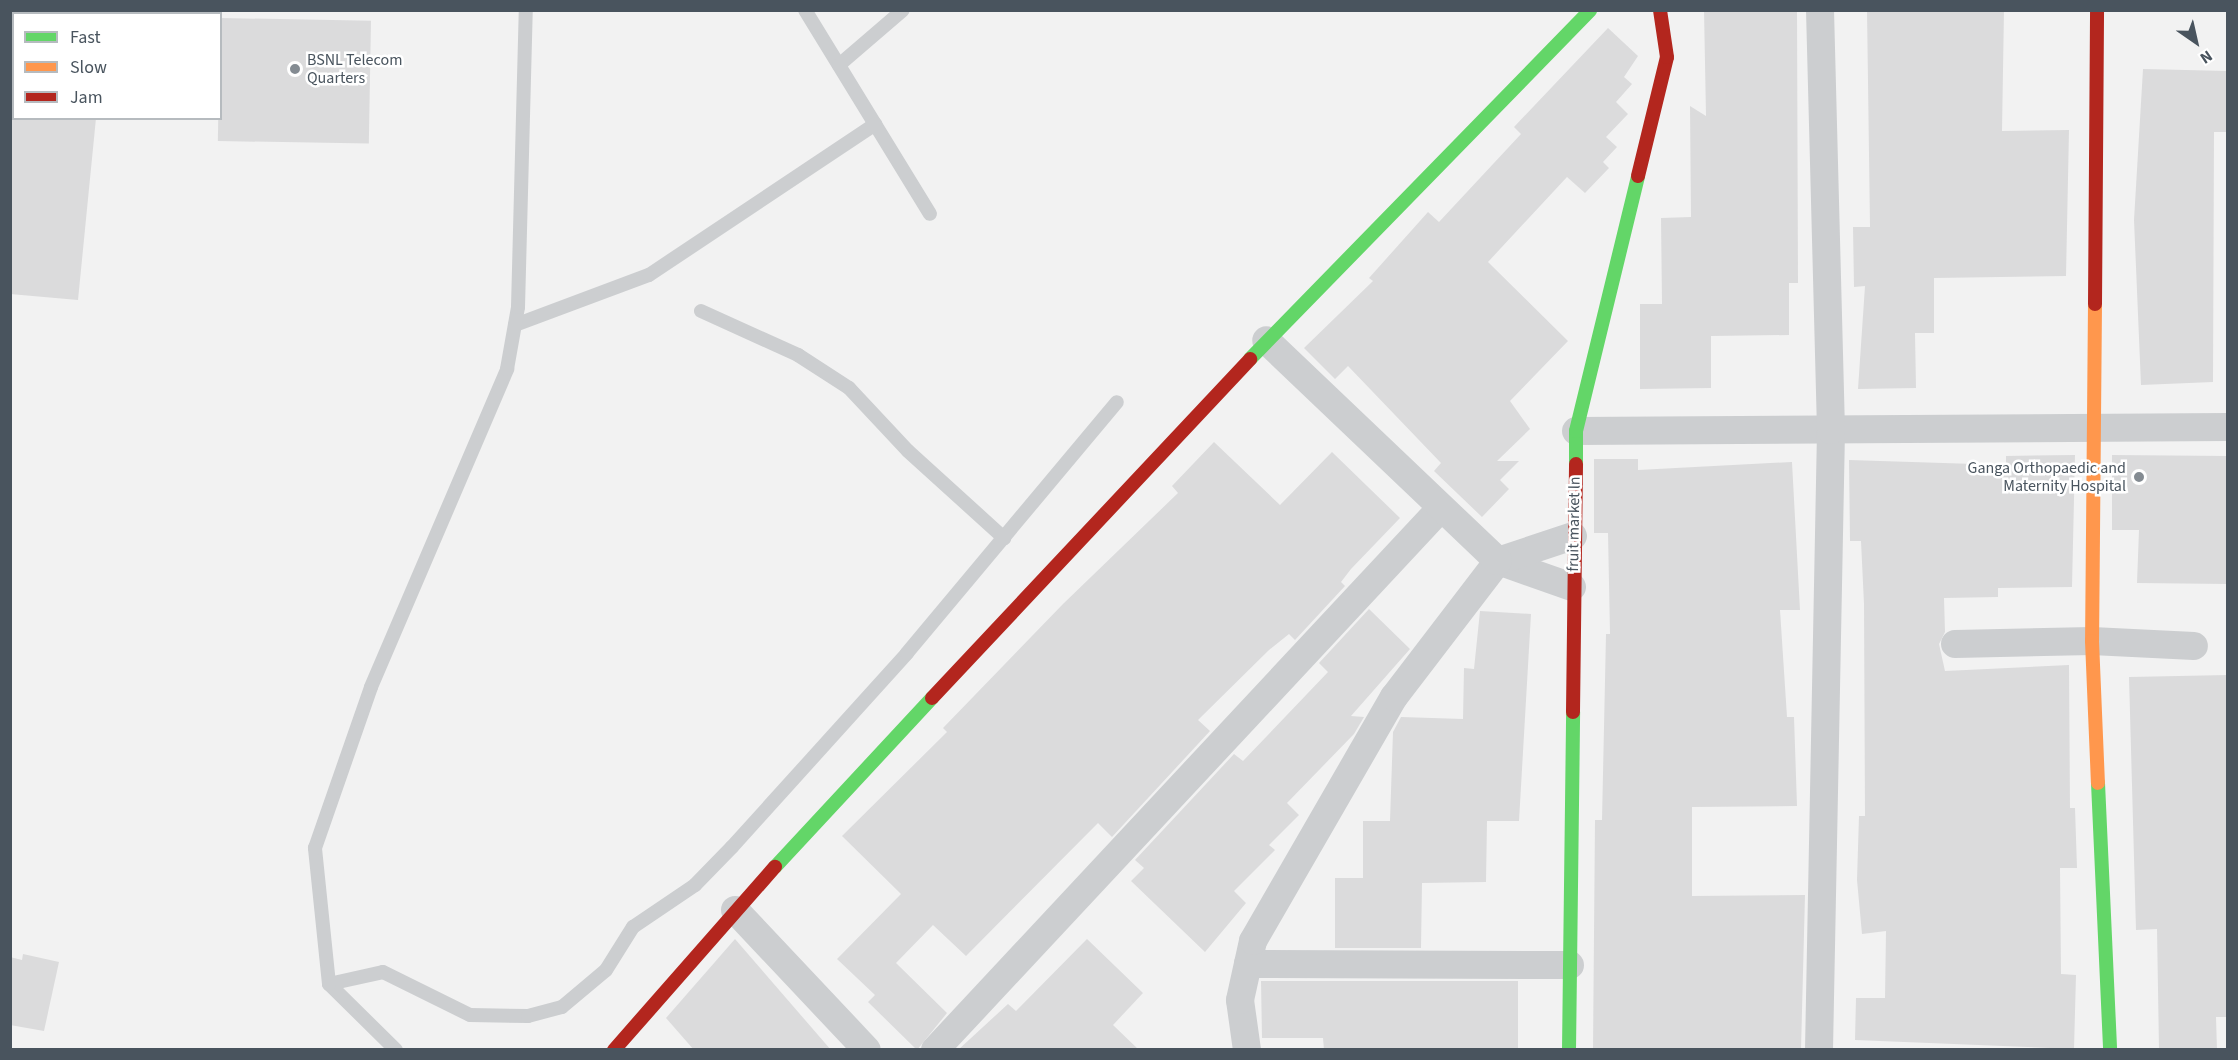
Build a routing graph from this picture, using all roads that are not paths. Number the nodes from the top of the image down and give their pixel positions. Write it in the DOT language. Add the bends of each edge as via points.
graph roads {
  1 [pos="526,10"];
  2 [pos="805,10"];
  3 [pos="903,10"];
  4 [pos="1590,10"];
  5 [pos="1660,10"];
  6 [pos="1820,10"];
  7 [pos="2097,10"];
  8 [pos="839,65"];
  9 [pos="875,124"];
  10 [pos="930,214"];
  11 [pos="701,311"];
  12 [pos="515,325"];
  13 [pos="1266,340"];
  14 [pos="1117,402"];
  15 [pos="2228,427"];
  16 [pos="1831,430"];
  17 [pos="2091,430"];
  18 [pos="1576,431"];
  19 [pos="1440,509"];
  20 [pos="1574,536"];
  21 [pos="1004,538"];
  22 [pos="1498,561"];
  23 [pos="1572,587"];
  24 [pos="2092,641"];
  25 [pos="1955,644"];
  26 [pos="2194,646"];
  27 [pos="735,910"];
  28 [pos="1248,964"];
  29 [pos="1570,965"];
  30 [pos="329,984"];
  31 [pos="396,1050"];
  32 [pos="614,1050"];
  33 [pos="867,1050"];
  34 [pos="935,1050"];
  35 [pos="1247,1050"];
  36 [pos="1569,1050"];
  37 [pos="1819,1050"];
  38 [pos="2110,1050"];
  1 -- 12 [label="lane"];
  2 -- 8 [label="lane"];
  3 -- 8 [label="lane"];
  4 -- 13 [label="street"];
  5 -- 18 [label="street, fruit market ln" via="1667,57"];
  6 -- 16 [label="street"];
  7 -- 17 [label="street"];
  8 -- 9 [label="lane"];
  9 -- 10 [label="lane"];
  9 -- 12 [label="lane" via="650,275"];
  11 -- 21 [label="lane" via="798,355 849,388 908,451"];
  12 -- 30 [label="lane" via="507,369 371,687 315,848"];
  13 -- 19 [label="street"];
  13 -- 27 [label="street"];
  14 -- 21 [label="lane"];
  15 -- 17 [label="street"];
  16 -- 17 [label="street"];
  16 -- 18 [label="street"];
  16 -- 37 [label="street"];
  17 -- 24 [label="street"];
  18 -- 20 [label="street, fruit market ln"];
  19 -- 22 [label="street"];
  19 -- 34 [label="street"];
  20 -- 22 [label="street"];
  20 -- 23 [label="street, fruit market ln"];
  21 -- 30 [label="lane" via="732,847 695,885 633,927 606,970 562,1006 528,1016 470,1015 383,972"];
  22 -- 23 [label="street"];
  22 -- 28 [label="street" via="1394,697 1253,941"];
  23 -- 29 [label="street, fruit market ln"];
  24 -- 25 [label="street"];
  24 -- 26 [label="street"];
  24 -- 38 [label="street"];
  27 -- 32 [label="street"];
  27 -- 33 [label="street"];
  28 -- 29 [label="street"];
  28 -- 35 [label="street" via="1240,1000"];
  29 -- 36 [label="street, fruit market ln"];
  30 -- 31 [label="lane"];
}
